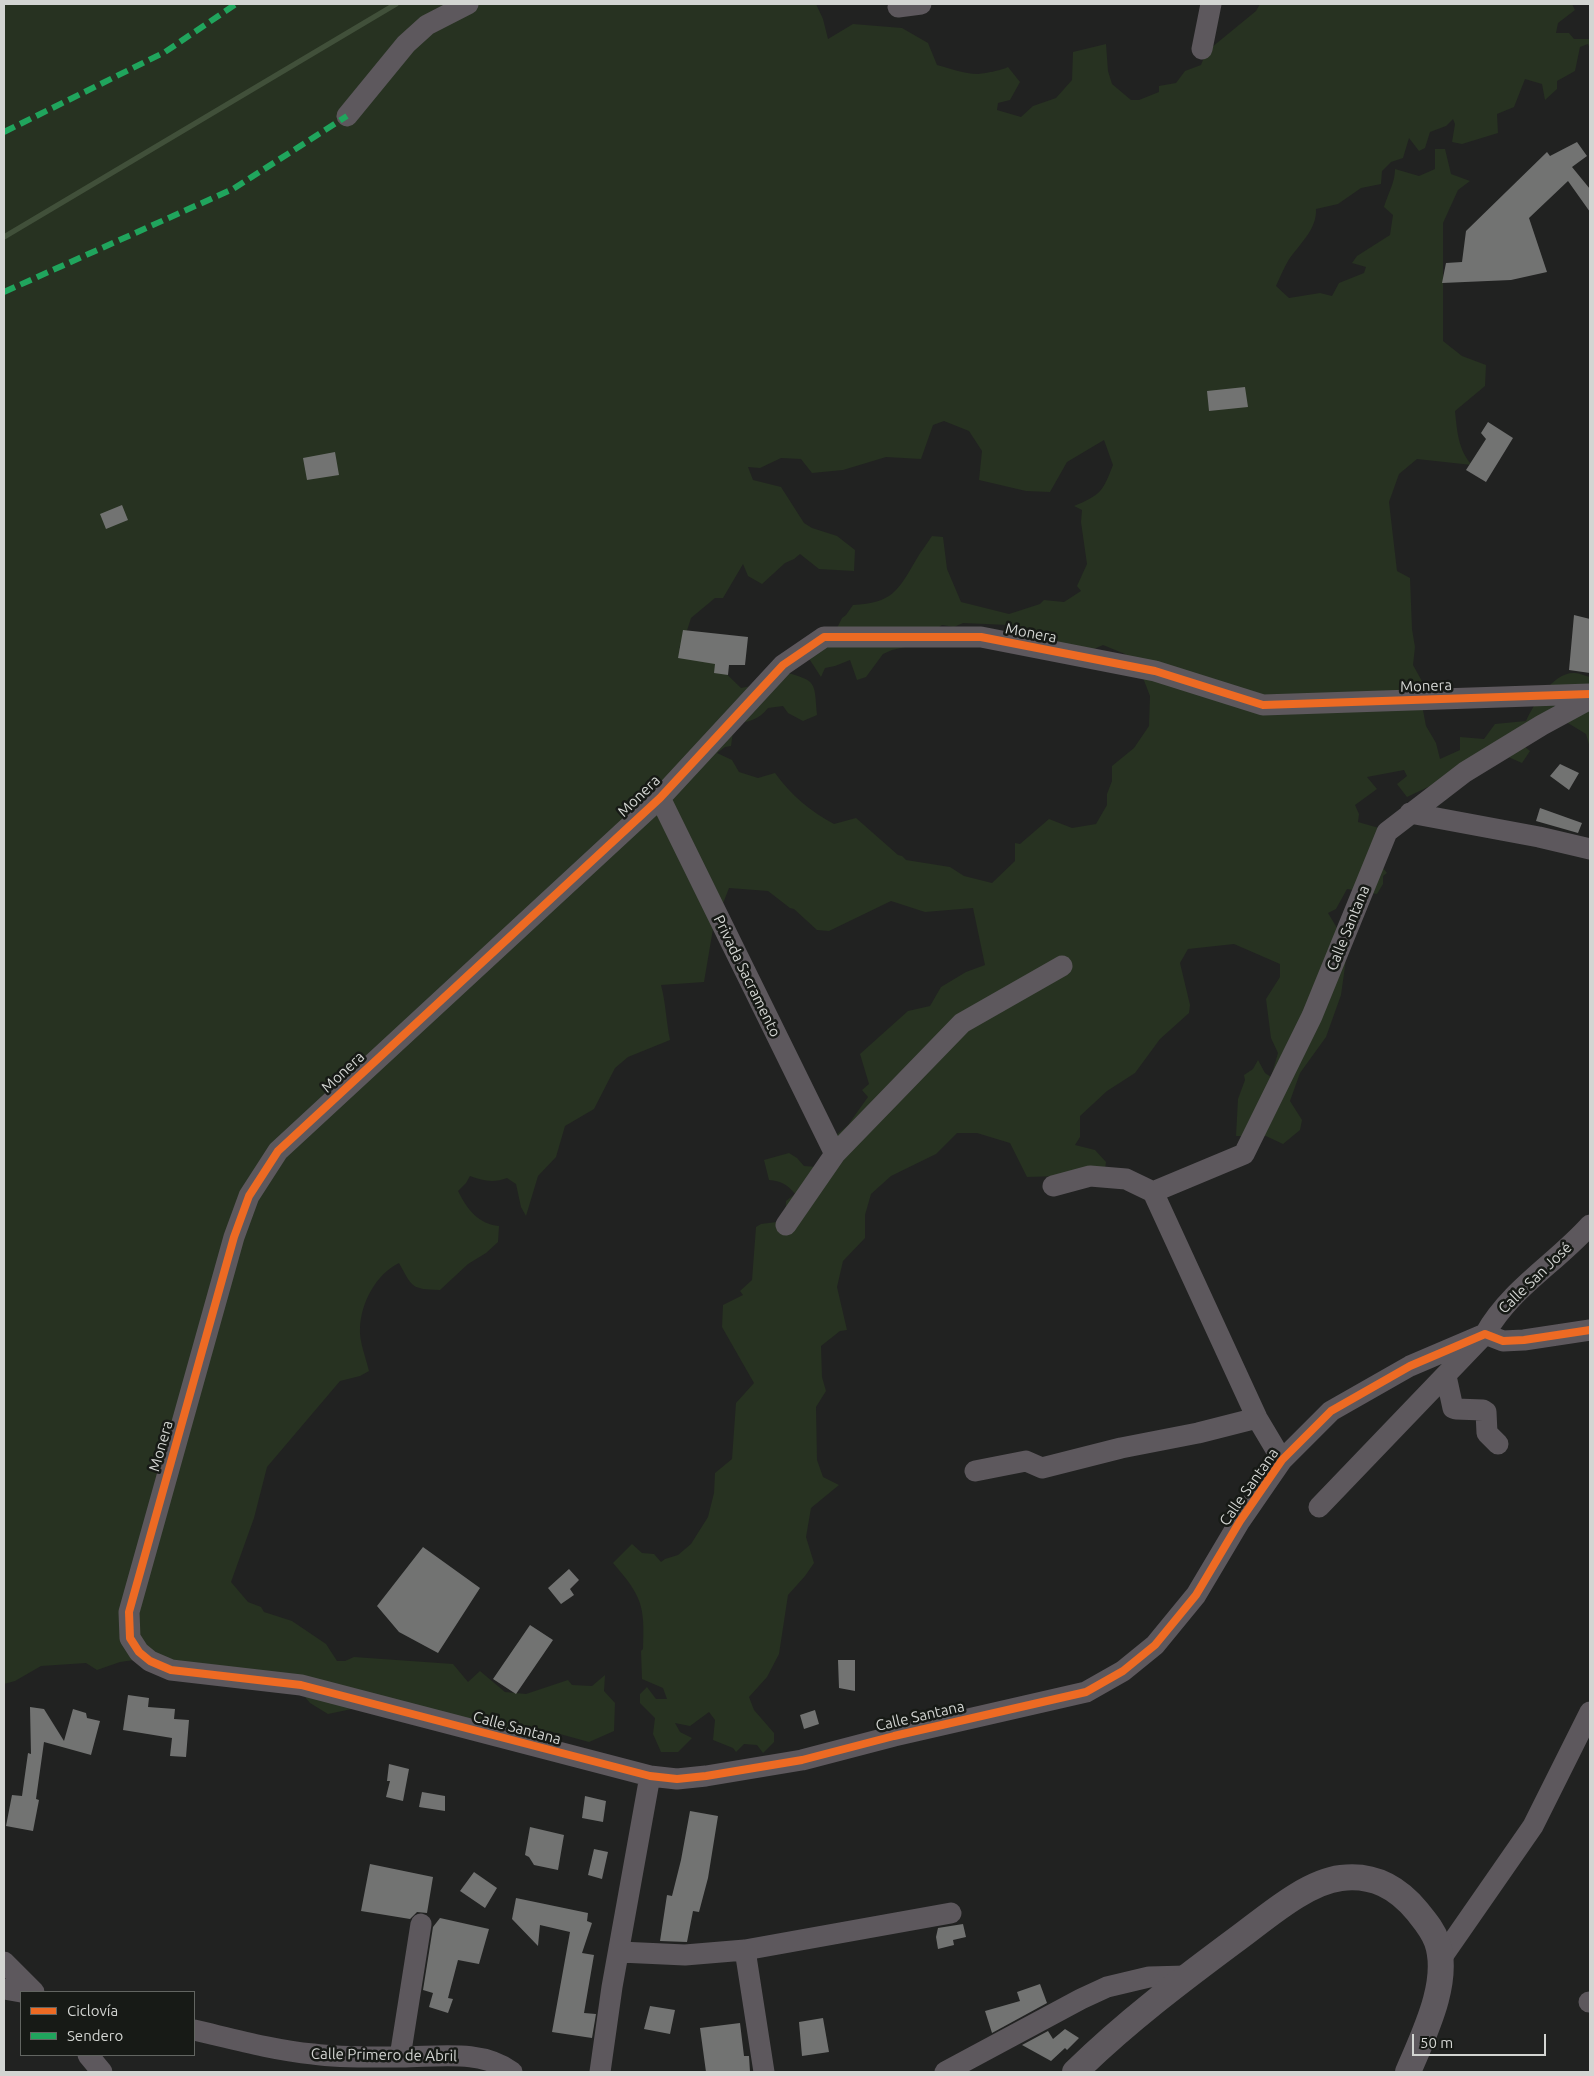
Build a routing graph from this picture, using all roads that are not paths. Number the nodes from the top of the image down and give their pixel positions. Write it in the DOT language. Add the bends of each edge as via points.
graph roads {
  1 [pos="468,4"];
  2 [pos="921,4"];
  3 [pos="1211,4"];
  4 [pos="898,7"];
  5 [pos="1202,49"];
  6 [pos="347,116"];
  7 [pos="1590,694"];
  8 [pos="1590,699"];
  9 [pos="660,798"];
  10 [pos="1410,813"];
  11 [pos="1590,849"];
  12 [pos="1062,966"];
  13 [pos="835,1154"];
  14 [pos="1054,1186"];
  15 [pos="1153,1192"];
  16 [pos="786,1225"];
  17 [pos="1590,1225"];
  18 [pos="1590,1330"];
  19 [pos="1485,1334"];
  20 [pos="1446,1376"];
  21 [pos="1257,1418"];
  22 [pos="1498,1444"];
  23 [pos="1282,1460"];
  24 [pos="974,1471"];
  25 [pos="1319,1507"];
  26 [pos="130,1638"];
  27 [pos="1590,1712"];
  28 [pos="650,1776"];
  29 [pos="951,1913"];
  30 [pos="421,1924"];
  31 [pos="745,1950"];
  32 [pos="620,1952"];
  33 [pos="1440,1960"];
  34 [pos="4,1962"];
  35 [pos="1186,1976"];
  36 [pos="4,1989"];
  37 [pos="33,1991"];
  38 [pos="20,1992"];
  39 [pos="195,2030"];
  40 [pos="89,2056"];
  41 [pos="400,2057"];
  42 [pos="102,2072"];
  43 [pos="512,2072"];
  44 [pos="600,2072"];
  45 [pos="764,2072"];
  46 [pos="946,2072"];
  47 [pos="1074,2072"];
  48 [pos="1408,2072"];
  1 -- 6 [label="street" via="427,25 406,44"];
  2 -- 4 [label="street"];
  3 -- 5 [label="street"];
  7 -- 9 [label="street, Monera" via="1263,705 1154,671 981,637 824,637 783,665"];
  8 -- 10 [label="street, Calle Santana" via="1465,772"];
  9 -- 13 [label="street, Privada Sacramento"];
  9 -- 26 [label="street, Monera" via="278,1151 249,1196 234,1237 129,1612"];
  10 -- 11 [label="street"];
  10 -- 15 [label="street, Calle Santana" via="1387,832 1312,1016 1244,1154"];
  12 -- 13 [label="street" via="962,1023"];
  13 -- 16 [label="street"];
  14 -- 15 [label="street" via="1090,1176 1126,1179"];
  15 -- 21 [label="street, Calle Santana"];
  17 -- 19 [label="street, Calle San José" via="1520,1290 1495,1316"];
  18 -- 19 [label="street" via="1503,1341"];
  19 -- 20 [label="street, Calle San José"];
  19 -- 23 [label="street, Calle Santana" via="1410,1366 1331,1412"];
  20 -- 22 [label="street" via="1453,1408 1486,1412 1487,1433"];
  20 -- 25 [label="street, Calle San José"];
  21 -- 23 [label="street, Calle Santana"];
  21 -- 24 [label="street" via="1042,1468 1026,1461"];
  23 -- 28 [label="street, Calle Santana" via="1240,1521 1196,1595 1155,1644 1123,1671 1086,1692 802,1760 706,1776 677,1779"];
  26 -- 28 [label="street, Calle Santana" via="150,1661 172,1670 301,1685"];
  27 -- 33 [label="street" via="1533,1826"];
  28 -- 32 [label="street"];
  29 -- 31 [label="street"];
  30 -- 41 [label="street"];
  31 -- 32 [label="street" via="685,1955"];
  31 -- 45 [label="street"];
  32 -- 44 [label="street"];
  33 -- 35 [label="street" via="1437,1941 1429,1926 1396,1890 1379,1881 1361,1877 1340,1878 1302,1893"];
  33 -- 48 [label="street" via="1432,2014"];
  34 -- 37 [label="street"];
  35 -- 46 [label="street" via="1149,1977 1107,1987"];
  35 -- 47 [label="street" via="1107,2040"];
  36 -- 38 [label="street"];
  39 -- 41 [label="street, Calle Primero de Abril" via="314,2055"];
  40 -- 42 [label="street"];
  41 -- 43 [label="street, Calle Primero de Abril" via="484,2059"];
}
